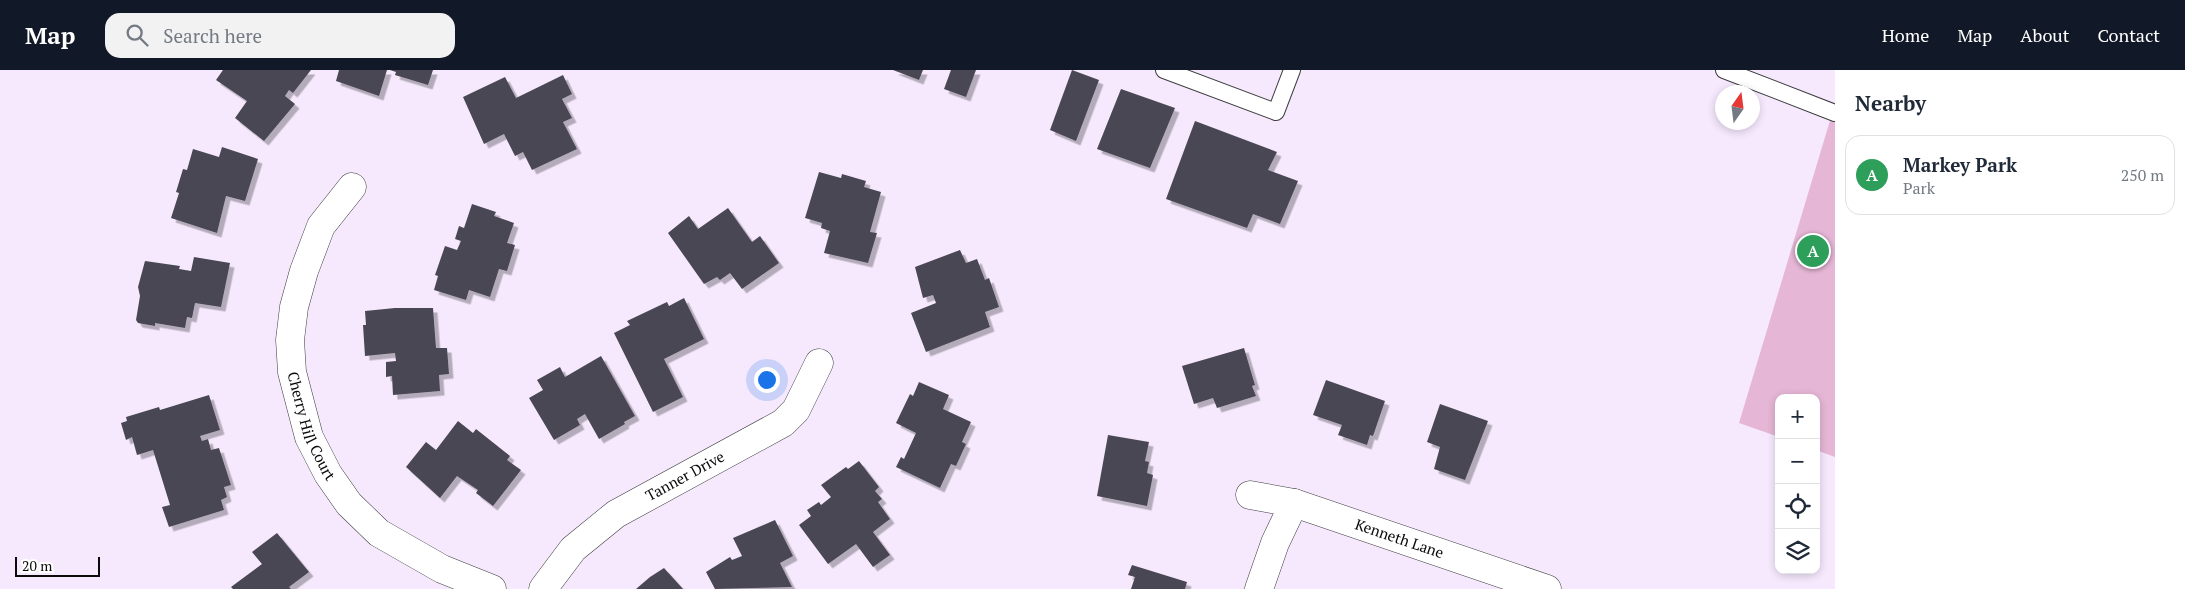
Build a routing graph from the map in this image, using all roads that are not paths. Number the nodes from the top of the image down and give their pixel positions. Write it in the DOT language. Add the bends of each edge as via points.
graph roads {
  1 [pos="1164,70"];
  2 [pos="1292,70"];
  3 [pos="1724,70"];
  4 [pos="1835,113"];
  5 [pos="352,187"];
  6 [pos="819,363"];
  7 [pos="1250,495"];
  8 [pos="1294,502"];
  9 [pos="492,589"];
  10 [pos="543,589"];
  11 [pos="1259,589"];
  12 [pos="1547,589"];
  1 -- 2 [label="lane" via="1276,112"];
  3 -- 4 [label="lane"];
  5 -- 9 [label="street, Cherry Hill Court" via="321,226 294,306 290,340 292,372 309,437 328,474 349,504 379,533 442,569"];
  6 -- 10 [label="street, Tanner Drive" via="796,410 783,423 616,514 573,549"];
  7 -- 8 [label="street, Kenneth Lane"];
  8 -- 11 [label="street"];
  8 -- 12 [label="street, Kenneth Lane"];
}
